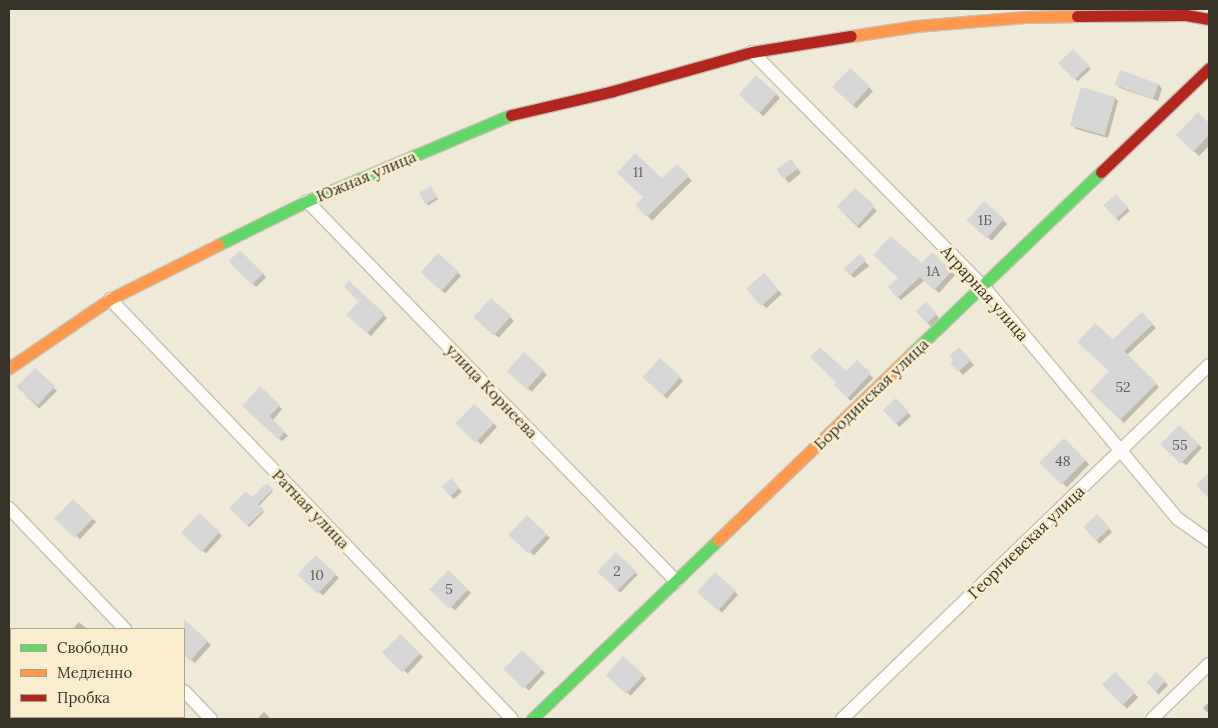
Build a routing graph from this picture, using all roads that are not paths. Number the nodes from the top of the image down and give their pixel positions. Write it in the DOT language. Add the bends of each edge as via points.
graph roads {
  1 [pos="1209,19"];
  2 [pos="752,52"];
  3 [pos="1209,68"];
  4 [pos="307,201"];
  5 [pos="983,286"];
  6 [pos="110,299"];
  7 [pos="1209,365"];
  8 [pos="9,368"];
  9 [pos="1120,451"];
  10 [pos="9,508"];
  11 [pos="1209,541"];
  12 [pos="676,581"];
  13 [pos="124,628"];
  14 [pos="1209,664"];
  15 [pos="185,691"];
  16 [pos="211,719"];
  17 [pos="512,719"];
  18 [pos="532,719"];
  19 [pos="842,719"];
  20 [pos="1152,719"];
  1 -- 2 [label="street, Южная улица" via="1135,14 1025,17 916,26"];
  2 -- 4 [label="street, Южная улица" via="506,116"];
  2 -- 5 [label="street, Аграрная улица"];
  3 -- 5 [label="street, Бородинская улица"];
  4 -- 6 [label="street, Южная улица"];
  4 -- 12 [label="street, улица Корнеева"];
  5 -- 9 [label="street, Аграрная улица"];
  5 -- 12 [label="street, Бородинская улица"];
  6 -- 8 [label="street, Южная улица"];
  6 -- 17 [label="street, Ратная улица"];
  7 -- 9 [label="street, Георгиевская улица"];
  9 -- 11 [label="street, Аграрная улица" via="1178,519"];
  9 -- 19 [label="street, Георгиевская улица"];
  10 -- 13 [label="street"];
  12 -- 18 [label="street, Бородинская улица"];
  14 -- 20 [label="street"];
  15 -- 16 [label="street"];
}
